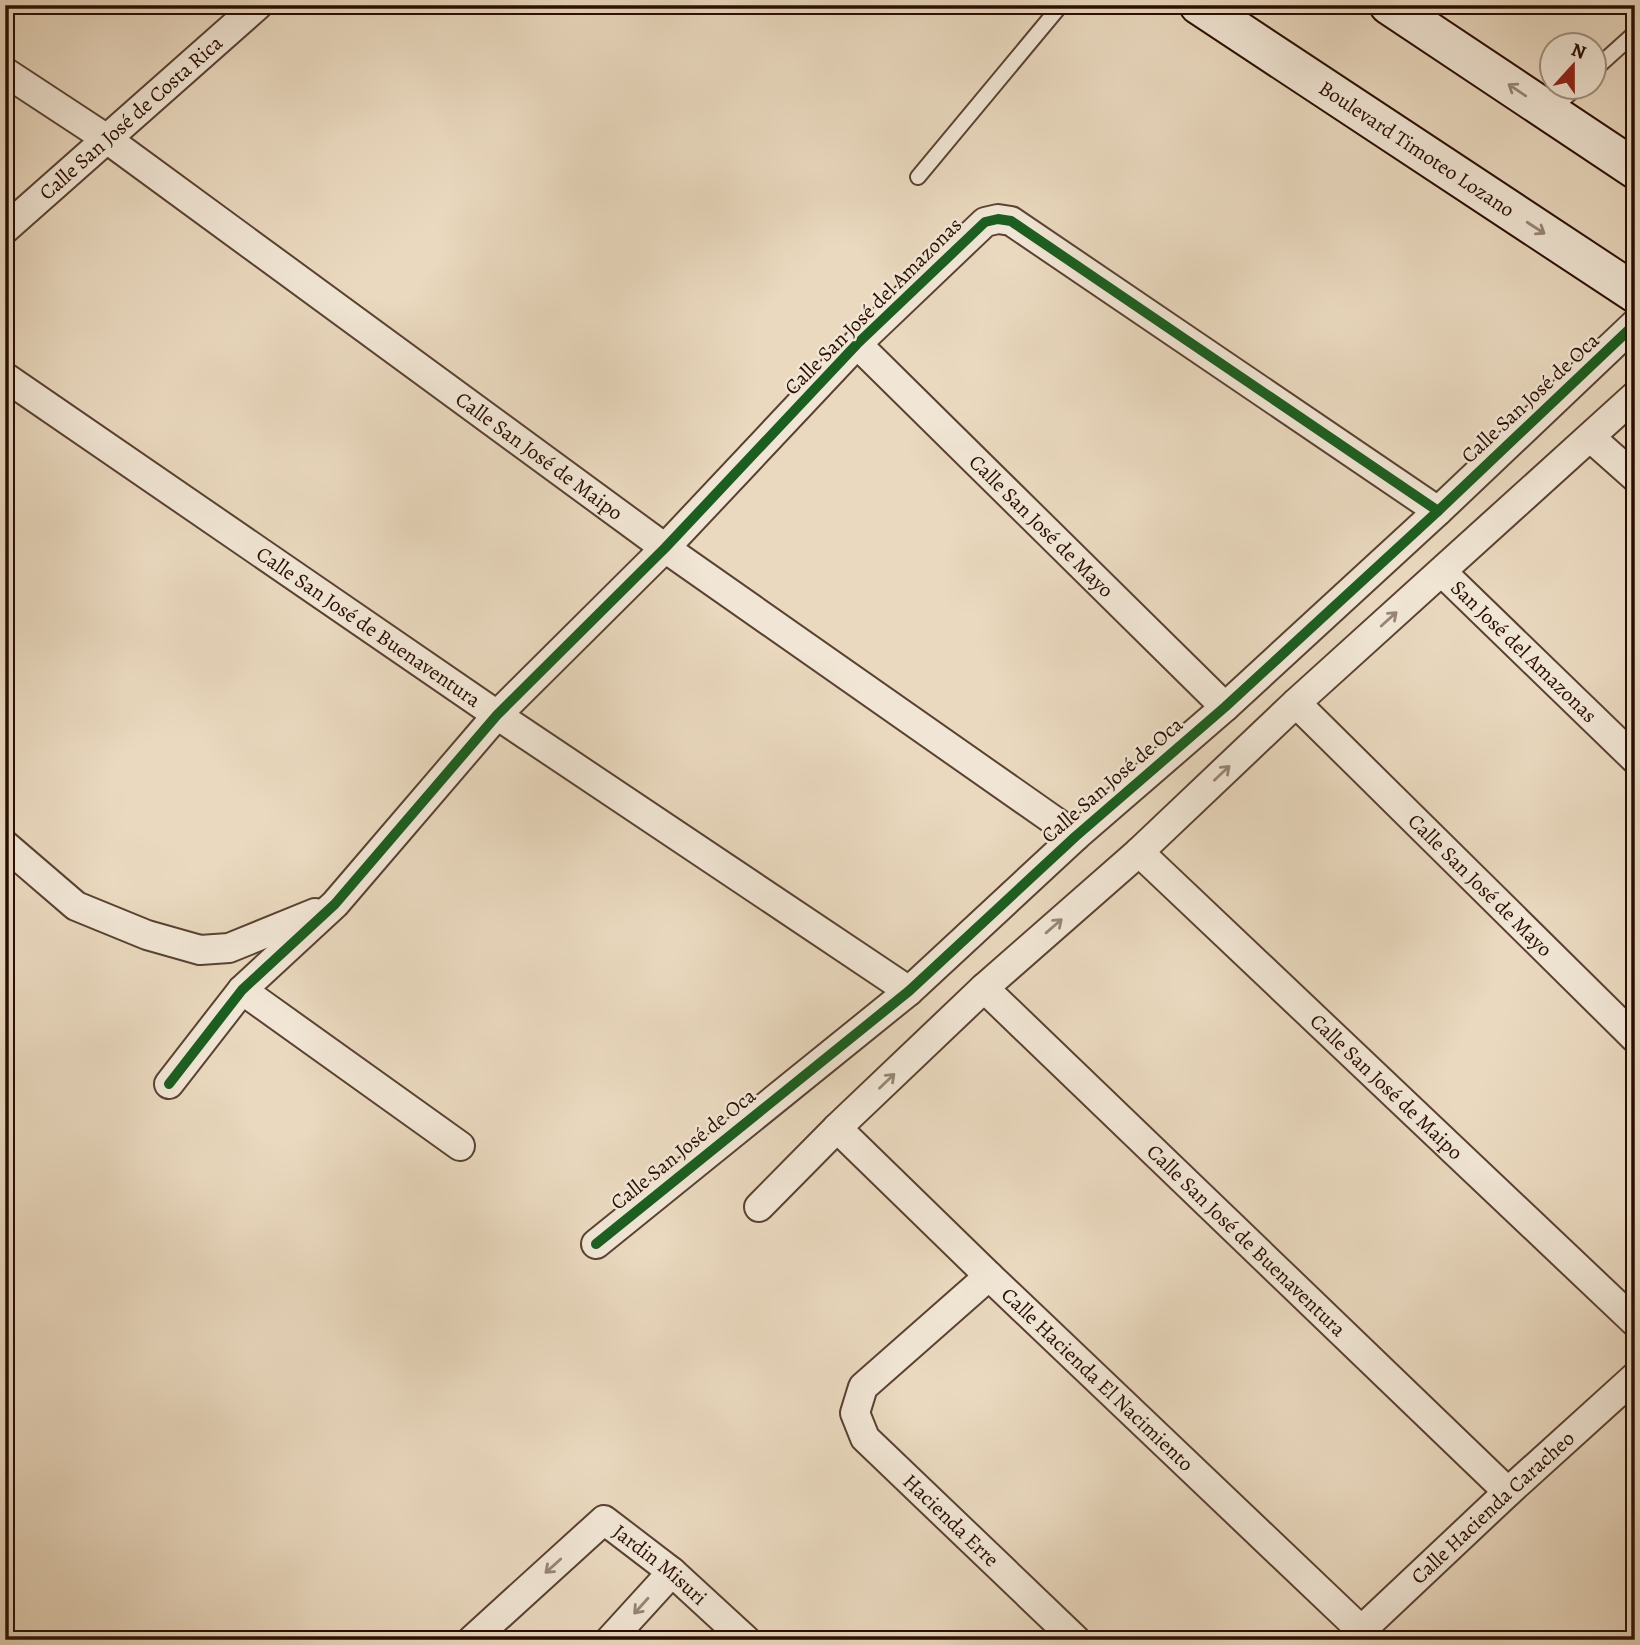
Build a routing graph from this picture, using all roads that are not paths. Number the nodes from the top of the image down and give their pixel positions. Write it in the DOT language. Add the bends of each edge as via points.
graph roads {
  1 [pos="258,5"];
  2 [pos="1061,5"];
  3 [pos="1199,5"];
  4 [pos="1389,5"];
  5 [pos="1635,33"];
  6 [pos="1608,57"];
  7 [pos="5,72"];
  8 [pos="1538,87"];
  9 [pos="1564,102"];
  10 [pos="107,139"];
  11 [pos="1635,169"];
  12 [pos="918,177"];
  13 [pos="5,229"];
  14 [pos="1635,293"];
  15 [pos="1635,324"];
  16 [pos="857,344"];
  17 [pos="5,377"];
  18 [pos="1635,396"];
  19 [pos="1591,438"];
  20 [pos="1635,477"];
  21 [pos="1438,511"];
  22 [pos="665,548"];
  23 [pos="1442,572"];
  24 [pos="1296,703"];
  25 [pos="1225,707"];
  26 [pos="497,716"];
  27 [pos="1635,760"];
  28 [pos="1076,836"];
  29 [pos="5,845"];
  30 [pos="1139,852"];
  31 [pos="335,905"];
  32 [pos="984,988"];
  33 [pos="242,990"];
  34 [pos="909,991"];
  35 [pos="1635,1038"];
  36 [pos="169,1084"];
  37 [pos="837,1128"];
  38 [pos="460,1146"];
  39 [pos="759,1207"];
  40 [pos="596,1244"];
  41 [pos="989,1276"];
  42 [pos="1635,1322"];
  43 [pos="1635,1377"];
  44 [pos="1508,1492"];
  45 [pos="672,1572"];
  46 [pos="1356,1635"];
  47 [pos="472,1640"];
  48 [pos="610,1640"];
  49 [pos="746,1640"];
  50 [pos="1076,1640"];
  1 -- 10 [label="street, Calle San José de Costa Rica"];
  2 -- 12 [label="lane"];
  3 -- 14 [label="main road, Boulevard Timoteo Lozano, one-way"];
  8 -- 4 [label="main road, one-way"];
  5 -- 6 [label="lane"];
  7 -- 10 [label="street, Calle San José de Maipo"];
  9 -- 11 [label="main road"];
  10 -- 13 [label="street, Calle San José de Costa Rica"];
  10 -- 22 [label="street, Calle San José de Maipo"];
  15 -- 21 [label="street, Calle San José de Oca"];
  16 -- 21 [label="street, Calle San José del Amazonas" via="985,222 1011,221"];
  16 -- 22 [label="street, Calle San José del Amazonas"];
  16 -- 25 [label="street, Calle San José de Mayo"];
  17 -- 26 [label="street, Calle San José de Buenaventura"];
  18 -- 19 [label="street"];
  19 -- 20 [label="street"];
  19 -- 23 [label="street"];
  21 -- 25 [label="street, Calle San José de Oca"];
  22 -- 26 [label="street, Calle San José del Amazonas"];
  22 -- 28 [label="street, Calle San José de Maipo"];
  24 -- 23 [label="street, one-way"];
  23 -- 27 [label="street, San José del Amazonas"];
  30 -- 24 [label="street, one-way"];
  24 -- 35 [label="street, Calle San José de Mayo"];
  25 -- 28 [label="street, Calle San José de Oca"];
  26 -- 31 [label="street, Calle San José del Amazonas"];
  26 -- 34 [label="street, Calle San José de Buenaventura"];
  28 -- 34 [label="street, Calle San José de Oca"];
  29 -- 31 [label="street" via="76,905 147,936 200,950 229,948"];
  32 -- 30 [label="street, one-way"];
  30 -- 42 [label="street, Calle San José de Maipo"];
  31 -- 33 [label="street, Calle San José del Amazonas"];
  37 -- 32 [label="street, one-way"];
  32 -- 44 [label="street, Calle San José de Buenaventura"];
  33 -- 36 [label="street, Calle San José del Amazonas"];
  33 -- 38 [label="street"];
  34 -- 40 [label="street, Calle San José de Oca"];
  37 -- 39 [label="street"];
  37 -- 41 [label="street, Calle Hacienda El Nacimiento"];
  41 -- 46 [label="street, Calle Hacienda El Nacimiento"];
  41 -- 50 [label="street, Hacienda Erre" via="863,1387 855,1413 865,1438"];
  43 -- 44 [label="street, Calle Hacienda Caracheo"];
  44 -- 46 [label="street, Calle Hacienda Caracheo"];
  45 -- 47 [label="street, Jardin Misuri, one-way" via="604,1520"];
  45 -- 48 [label="street, one-way"];
  45 -- 49 [label="street, Jardin Misuri"];
}
